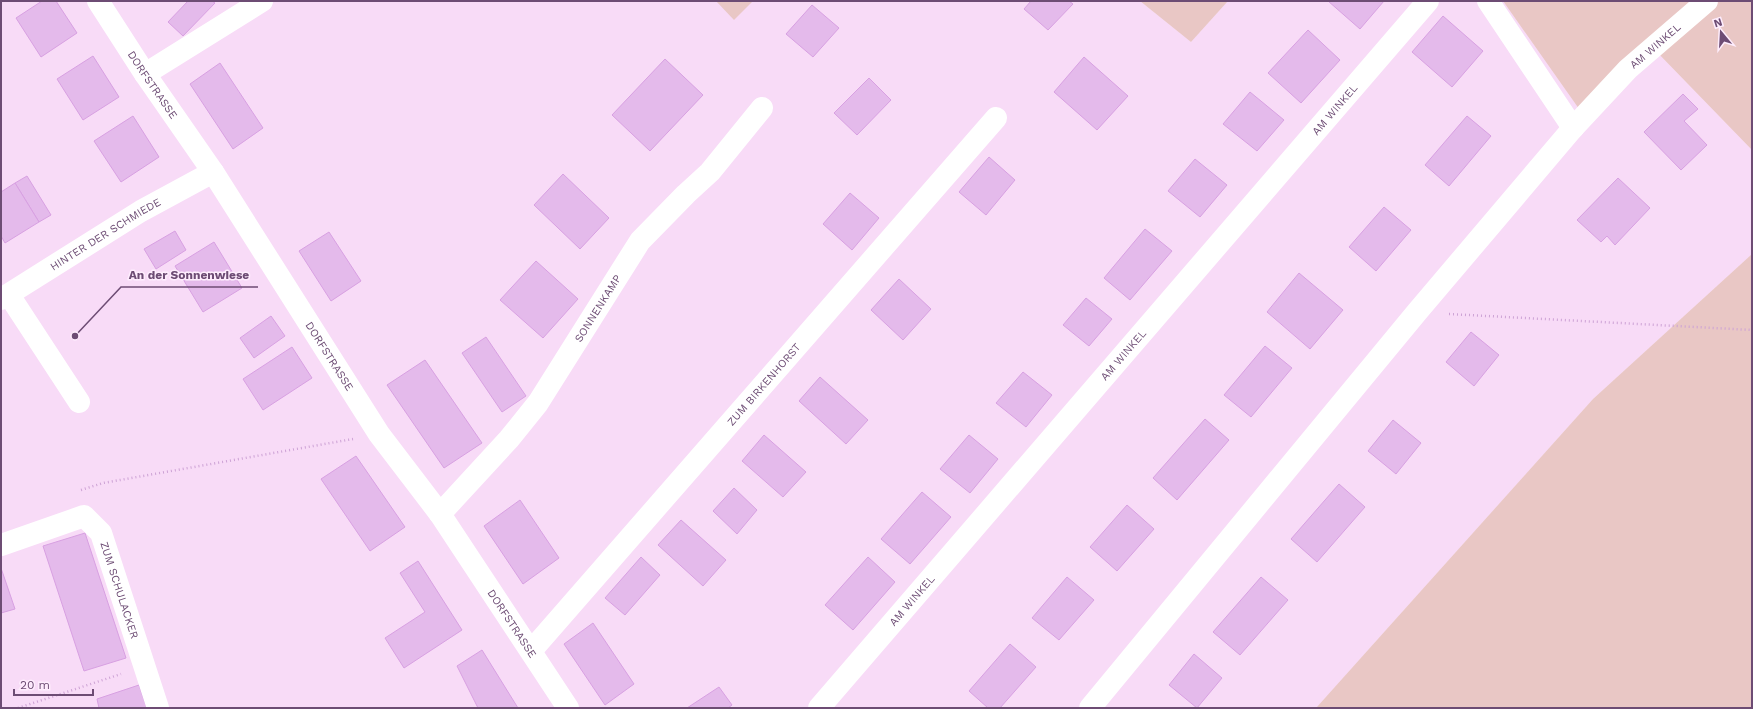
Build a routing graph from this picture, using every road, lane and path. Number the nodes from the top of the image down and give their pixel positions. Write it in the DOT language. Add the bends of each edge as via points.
graph roads {
  1 [pos="98,1"];
  2 [pos="262,1"];
  3 [pos="1428,1"];
  4 [pos="1488,1"];
  5 [pos="1707,1"];
  6 [pos="145,74"];
  7 [pos="762,108"];
  8 [pos="996,118"];
  9 [pos="1573,128"];
  10 [pos="213,172"];
  11 [pos="5,297"];
  12 [pos="1417,312"];
  13 [pos="1752,330"];
  14 [pos="79,402"];
  15 [pos="379,434"];
  16 [pos="74,493"];
  17 [pos="440,514"];
  18 [pos="1,545"];
  19 [pos="531,652"];
  20 [pos="144,666"];
  21 [pos="18,708"];
  22 [pos="158,708"];
  23 [pos="568,708"];
  24 [pos="818,708"];
  25 [pos="1090,708"];
  1 -- 6 [label="street, DORFSTRASSE"];
  2 -- 6 [label="street"];
  3 -- 24 [label="street, AM WINKEL"];
  4 -- 9 [label="street"];
  5 -- 9 [label="street, AM WINKEL" via="1628,69"];
  6 -- 10 [label="street, DORFSTRASSE"];
  7 -- 17 [label="street, SONNENKAMP" via="710,172 640,241 538,403 509,440"];
  8 -- 19 [label="street, ZUM BIRKENHORST"];
  9 -- 12 [label="street, AM WINKEL"];
  10 -- 11 [label="street, HINTER DER SCHMIEDE" via="141,211"];
  10 -- 15 [label="street, DORFSTRASSE"];
  11 -- 14 [label="street"];
  12 -- 13 [label="path"];
  12 -- 25 [label="street, AM WINKEL"];
  15 -- 16 [label="path" via="103,483"];
  15 -- 17 [label="street, DORFSTRASSE"];
  17 -- 19 [label="street, DORFSTRASSE"];
  18 -- 20 [label="street, ZUM SCHULACKER" via="84,516 101,533"];
  19 -- 23 [label="street, DORFSTRASSE"];
  20 -- 21 [label="path"];
  20 -- 22 [label="street, ZUM SCHULACKER"];
}
